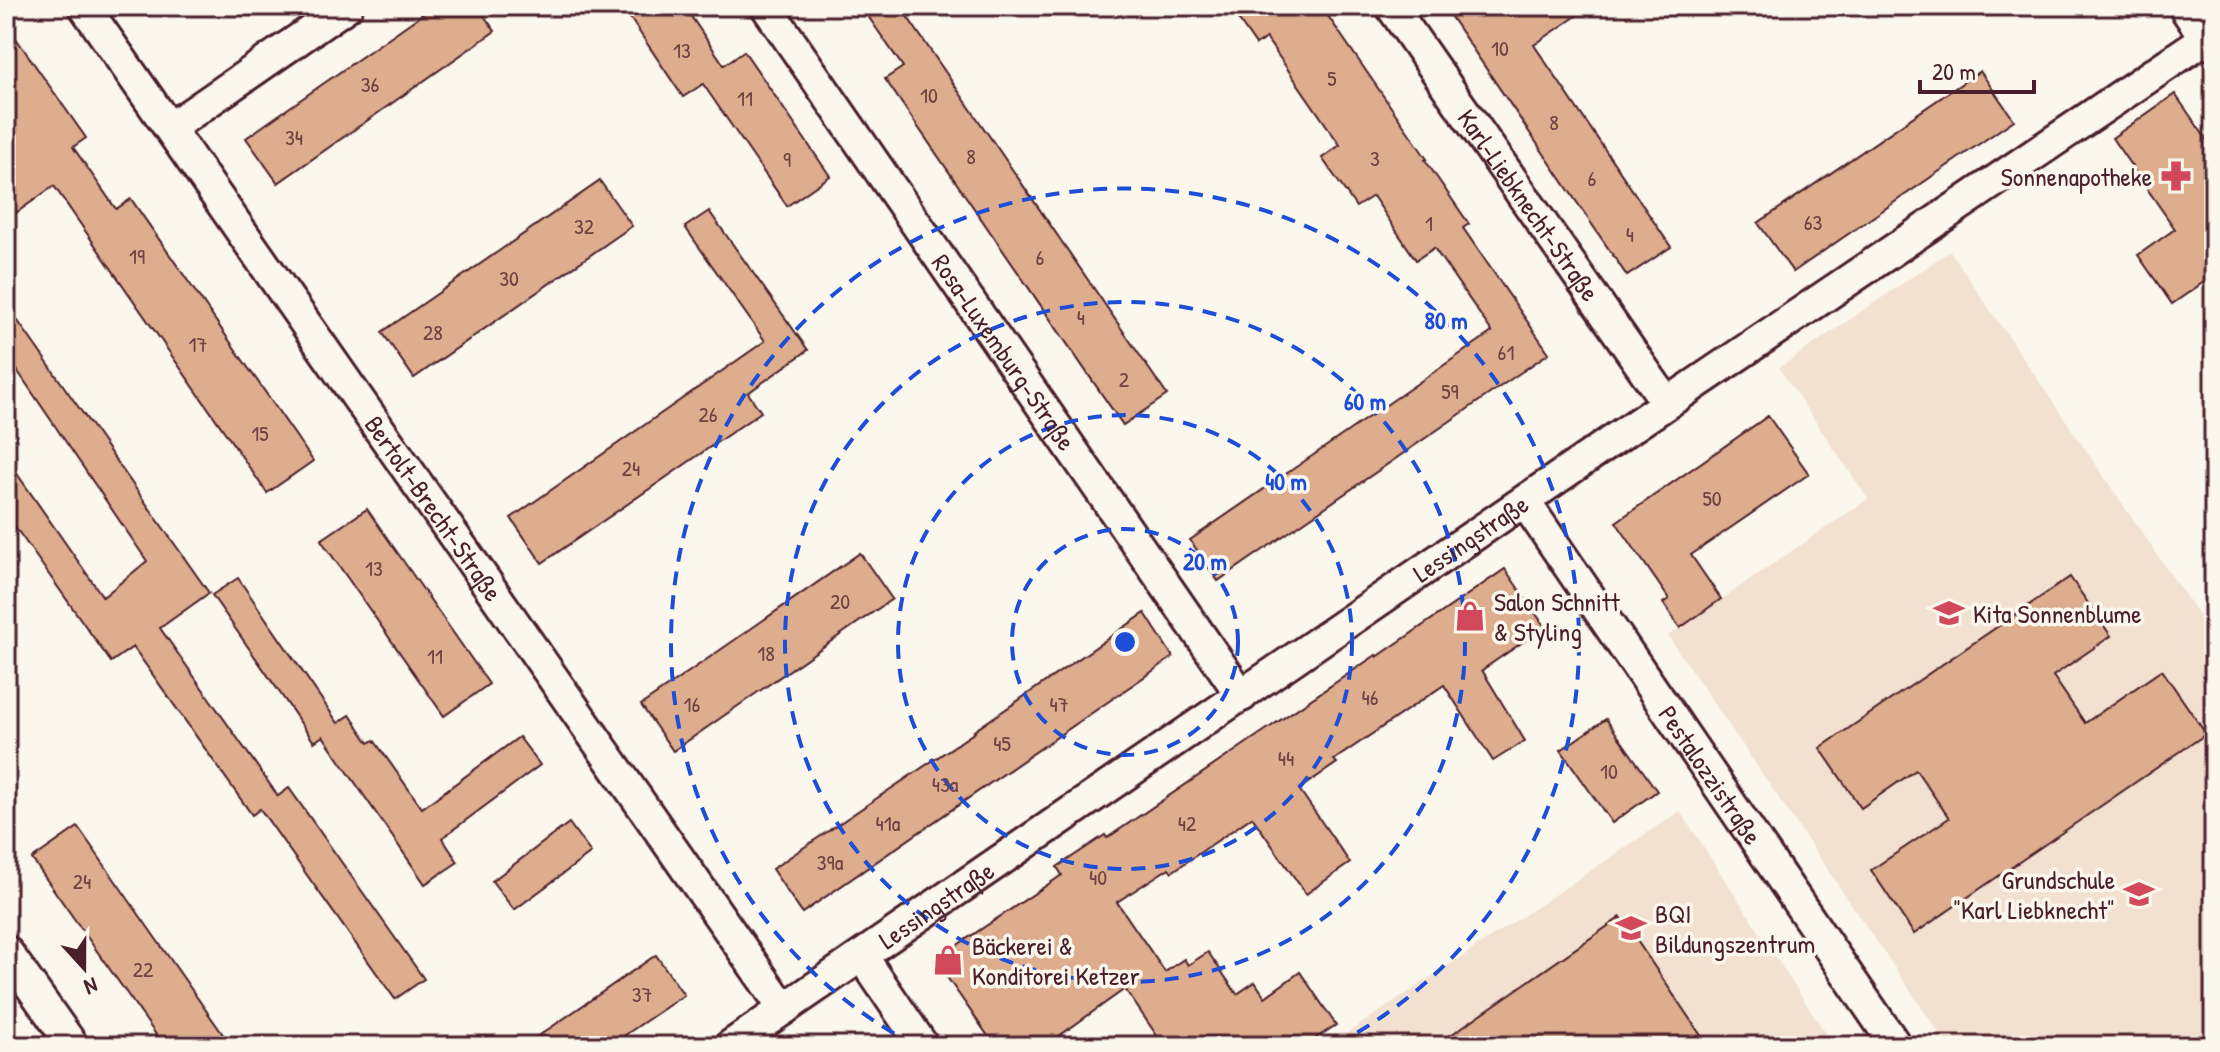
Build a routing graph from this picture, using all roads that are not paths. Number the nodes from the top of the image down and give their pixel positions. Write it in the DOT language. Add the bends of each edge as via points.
graph roads {
  1 [pos="84,6"];
  2 [pos="347,6"];
  3 [pos="766,6"];
  4 [pos="1391,6"];
  5 [pos="2206,26"];
  6 [pos="170,128"];
  7 [pos="1667,403"];
  8 [pos="1525,502"];
  9 [pos="1242,696"];
  10 [pos="6,951"];
  11 [pos="862,956"];
  12 [pos="784,1009"];
  13 [pos="73,1046"];
  14 [pos="730,1046"];
  15 [pos="923,1046"];
  16 [pos="1896,1046"];
  1 -- 6 [label="street, Bertolt-Brecht-Straße"];
  2 -- 6 [label="street"];
  3 -- 9 [label="street, Rosa-Luxemburg-Straße"];
  4 -- 7 [label="street, Karl-Liebknecht-Straße"];
  5 -- 7 [label="street, Lessingstraße"];
  6 -- 12 [label="street, Bertolt-Brecht-Straße"];
  7 -- 8 [label="street, Lessingstraße"];
  8 -- 9 [label="street, Lessingstraße"];
  8 -- 16 [label="street, Pestalozzistraße"];
  9 -- 11 [label="street, Lessingstraße"];
  10 -- 13 [label="street"];
  11 -- 12 [label="street, Lessingstraße"];
  11 -- 15 [label="street"];
  12 -- 14 [label="street, Lessingstraße"];
}
